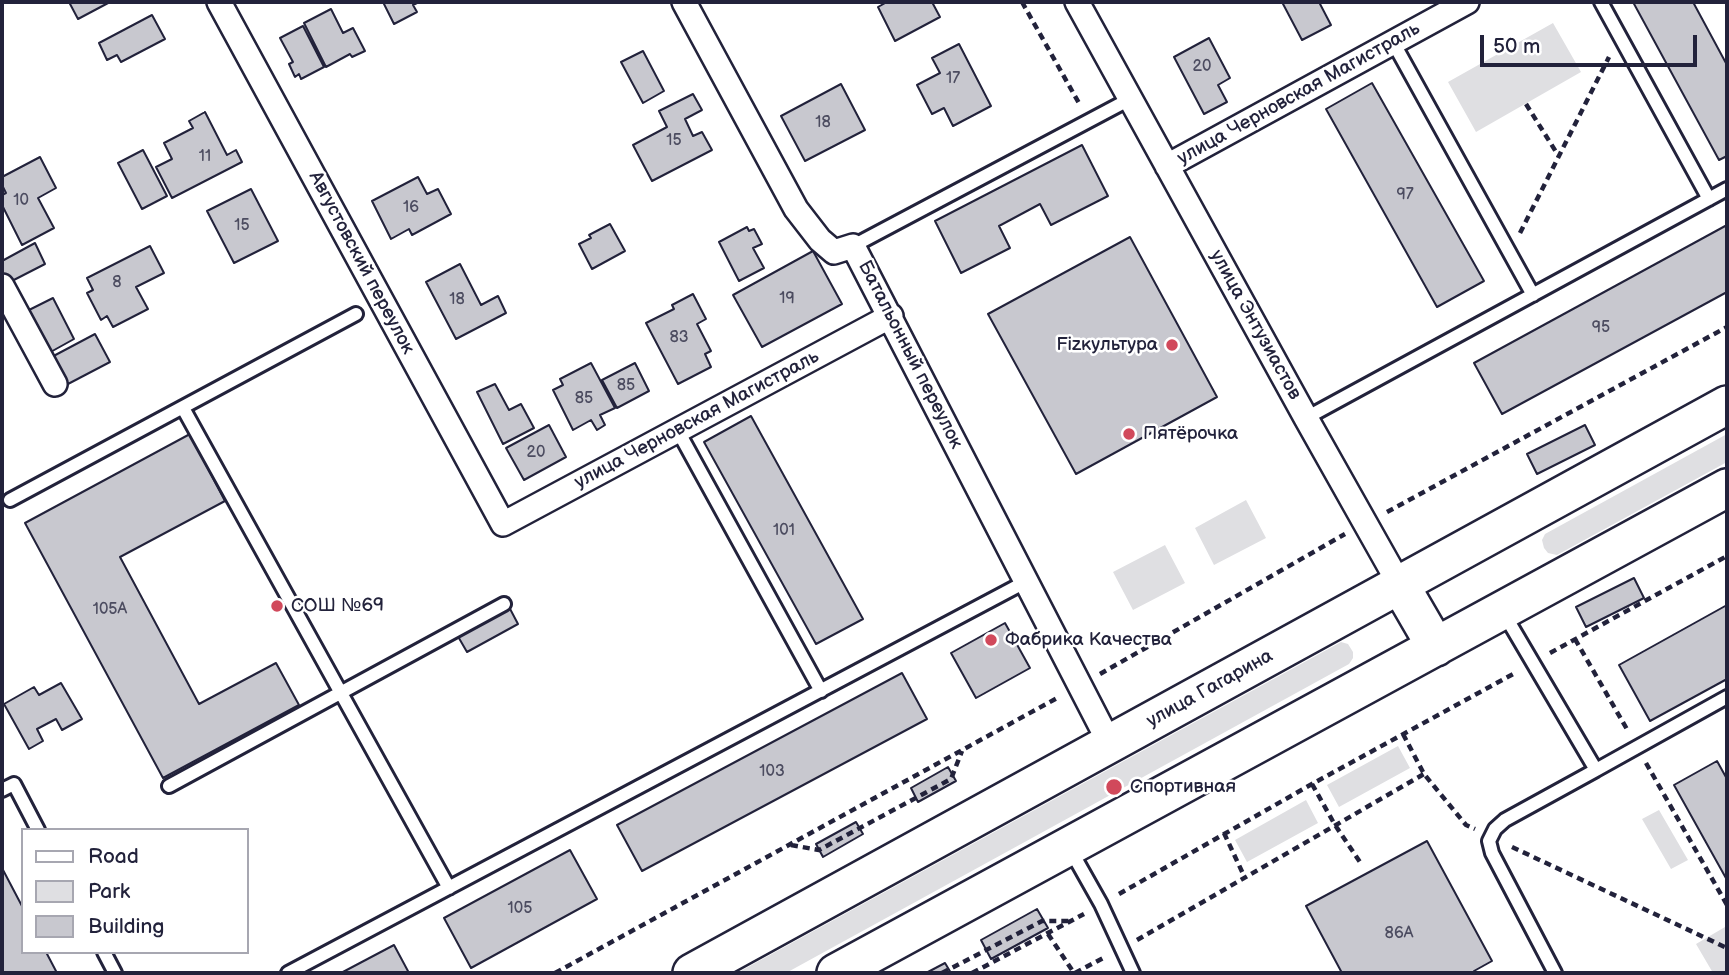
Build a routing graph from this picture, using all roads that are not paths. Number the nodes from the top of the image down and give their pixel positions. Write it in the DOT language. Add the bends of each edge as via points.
graph roads {
  1 [pos="219,2"];
  2 [pos="684,2"];
  3 [pos="1077,2"];
  4 [pos="1467,2"];
  5 [pos="1601,2"];
  6 [pos="1393,42"];
  7 [pos="1130,99"];
  8 [pos="1167,166"];
  9 [pos="1727,189"];
  10 [pos="1709,199"];
  11 [pos="853,246"];
  12 [pos="2,286"];
  13 [pos="1533,295"];
  14 [pos="356,314"];
  15 [pos="891,316"];
  16 [pos="55,384"];
  17 [pos="1727,405"];
  18 [pos="183,408"];
  19 [pos="1306,418"];
  20 [pos="678,431"];
  21 [pos="1727,488"];
  22 [pos="10,500"];
  23 [pos="503,524"];
  24 [pos="1027,581"];
  25 [pos="1400,584"];
  26 [pos="504,604"];
  27 [pos="1502,611"];
  28 [pos="1436,647"];
  29 [pos="821,691"];
  30 [pos="341,693"];
  31 [pos="1727,697"];
  32 [pos="1110,744"];
  33 [pos="1596,770"];
  34 [pos="169,786"];
  35 [pos="2,790"];
  36 [pos="37,828"];
  37 [pos="1069,847"];
  38 [pos="449,888"];
  39 [pos="105,954"];
  40 [pos="115,973"];
  41 [pos="288,973"];
  42 [pos="692,973"];
  43 [pos="836,973"];
  44 [pos="1133,973"];
  45 [pos="1555,973"];
  1 -- 23 [label="street, Августовский переулок"];
  2 -- 11 [label="street, Батальонный переулок" via="796,209 834,253"];
  3 -- 7 [label="street, улица Энтузиастов"];
  4 -- 6 [label="street, улица Черновская Магистраль"];
  5 -- 10 [label="lane"];
  6 -- 8 [label="street, улица Черновская Магистраль"];
  6 -- 13 [label="lane"];
  7 -- 8 [label="street, улица Энтузиастов"];
  7 -- 11 [label="lane"];
  8 -- 19 [label="street, улица Энтузиастов"];
  9 -- 10 [label="lane"];
  10 -- 13 [label="lane"];
  11 -- 15 [label="street, Батальонный переулок"];
  12 -- 16 [label="street"];
  13 -- 19 [label="lane"];
  14 -- 18 [label="lane"];
  15 -- 20 [label="street, улица Черновская Магистраль"];
  15 -- 24 [label="street, Батальонный переулок"];
  17 -- 25 [label="main road, улица Гагарина"];
  18 -- 22 [label="lane"];
  18 -- 30 [label="lane"];
  19 -- 25 [label="street, улица Энтузиастов"];
  20 -- 23 [label="street, улица Черновская Магистраль"];
  20 -- 29 [label="lane"];
  21 -- 27 [label="main road"];
  24 -- 29 [label="lane"];
  24 -- 32 [label="street, Батальонный переулок"];
  25 -- 28 [label="main road, улица Энтузиастов"];
  25 -- 32 [label="main road, улица Гагарина"];
  26 -- 30 [label="lane"];
  27 -- 28 [label="main road"];
  27 -- 33 [label="lane"];
  28 -- 37 [label="main road"];
  29 -- 38 [label="lane"];
  30 -- 34 [label="lane"];
  30 -- 38 [label="lane"];
  31 -- 33 [label="lane"];
  32 -- 42 [label="main road, улица Гагарина"];
  33 -- 45 [label="lane" via="1505,820 1489,841"];
  35 -- 36 [label="lane" via="13,784"];
  37 -- 43 [label="main road"];
  37 -- 44 [label="lane"];
  38 -- 41 [label="lane"];
  39 -- 40 [label="lane"];
}
